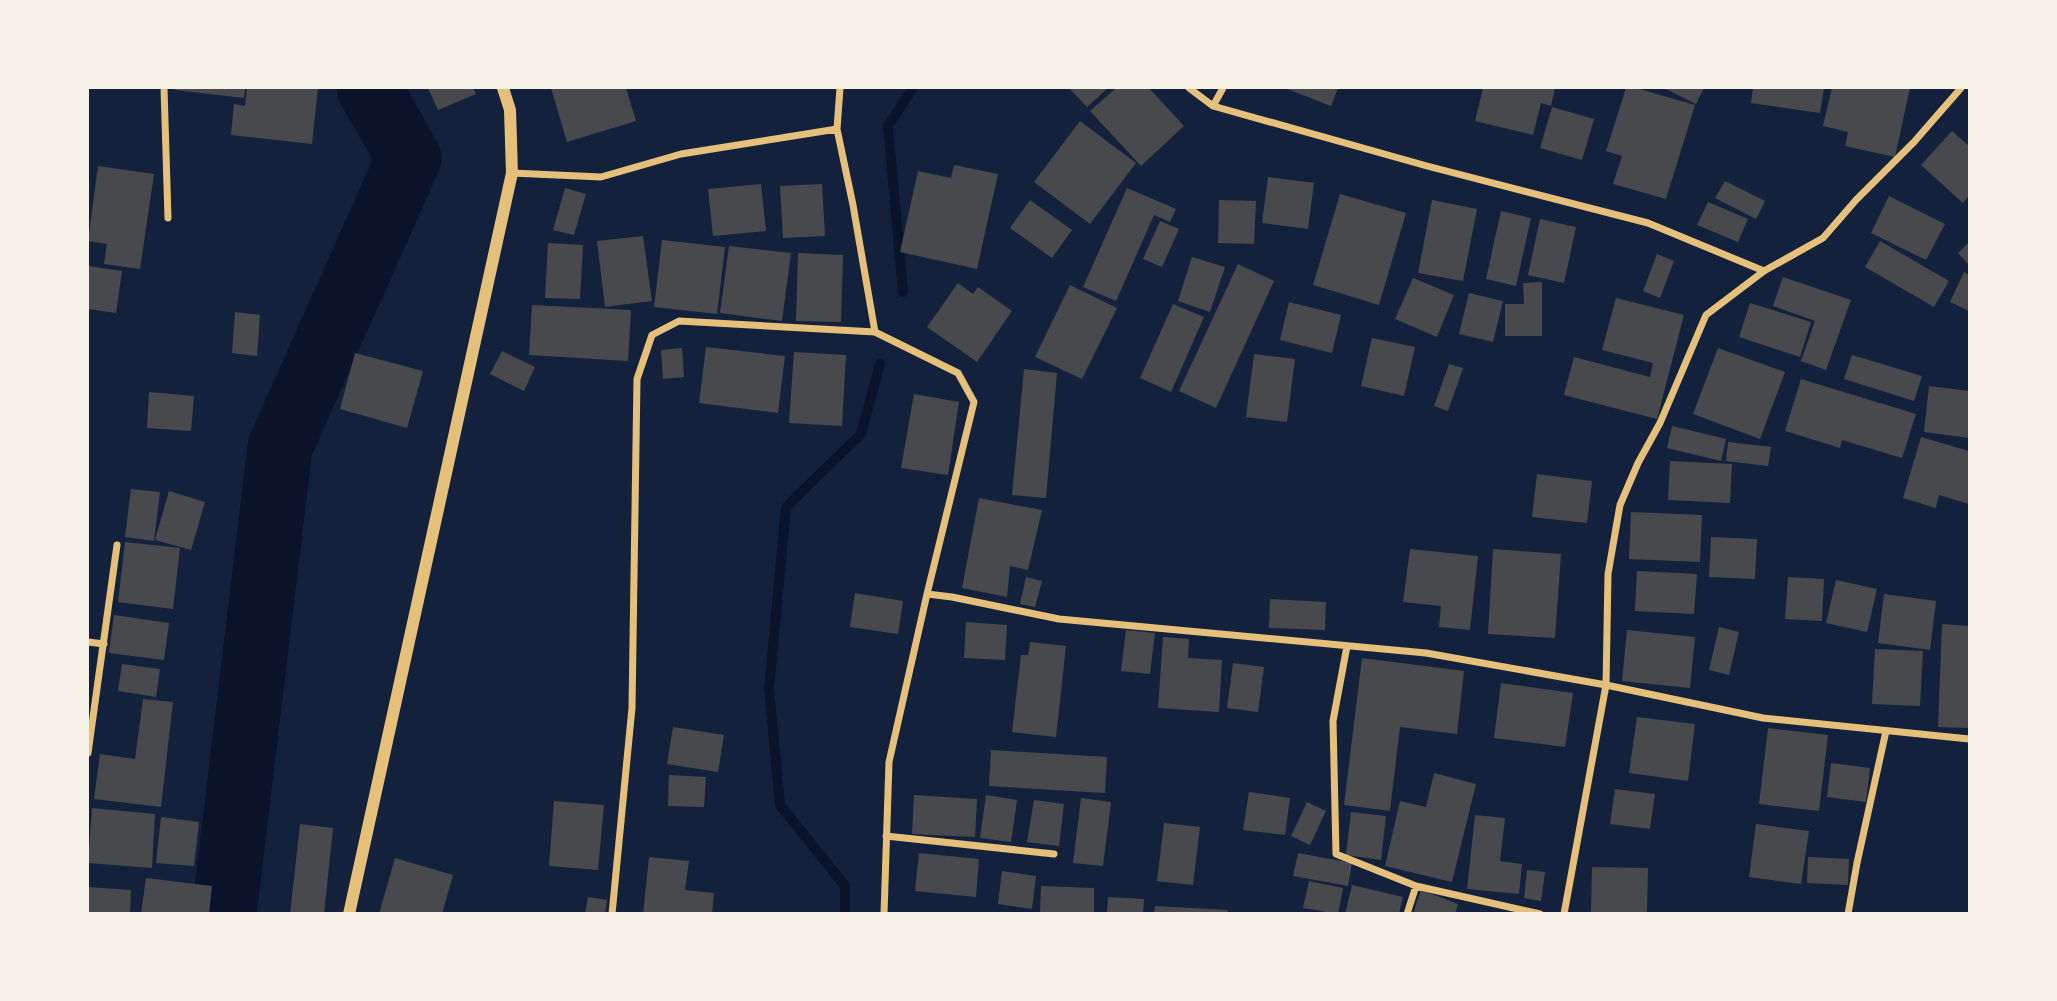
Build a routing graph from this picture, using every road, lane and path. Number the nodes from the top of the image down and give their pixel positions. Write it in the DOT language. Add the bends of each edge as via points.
graph roads {
  1 [pos="164,88"];
  2 [pos="503,88"];
  3 [pos="840,88"];
  4 [pos="1189,88"];
  5 [pos="1223,88"];
  6 [pos="1961,88"];
  7 [pos="1213,106"];
  8 [pos="837,129"];
  9 [pos="512,173"];
  10 [pos="168,219"];
  11 [pos="1764,271"];
  12 [pos="875,332"];
  13 [pos="117,545"];
  14 [pos="927,594"];
  15 [pos="88,642"];
  16 [pos="104,644"];
  17 [pos="1347,646"];
  18 [pos="1606,685"];
  19 [pos="1885,731"];
  20 [pos="1969,739"];
  21 [pos="88,753"];
  22 [pos="886,836"];
  23 [pos="1054,854"];
  24 [pos="1416,886"];
  25 [pos="349,914"];
  26 [pos="612,914"];
  27 [pos="884,914"];
  28 [pos="1408,914"];
  29 [pos="1540,914"];
  30 [pos="1564,914"];
  31 [pos="1848,914"];
  1 -- 10 [label="street"];
  2 -- 9 [label="street" via="510,110"];
  3 -- 8 [label="street"];
  4 -- 7 [label="street"];
  5 -- 7 [label="street"];
  6 -- 11 [label="street" via="1823,238"];
  7 -- 11 [label="street" via="1648,223"];
  8 -- 9 [label="street" via="681,154 601,177"];
  8 -- 12 [label="street"];
  9 -- 25 [label="street"];
  11 -- 18 [label="street" via="1706,315 1620,505 1608,574"];
  12 -- 14 [label="street" via="958,373 974,402"];
  12 -- 26 [label="street" via="679,321 652,335 637,379 632,708"];
  13 -- 16 [label="street"];
  14 -- 17 [label="street" via="1059,619"];
  14 -- 22 [label="street" via="889,762"];
  15 -- 16 [label="street"];
  16 -- 21 [label="street"];
  17 -- 18 [label="street" via="1426,653"];
  17 -- 24 [label="street" via="1333,721 1336,854"];
  18 -- 19 [label="street" via="1763,718"];
  18 -- 30 [label="street"];
  19 -- 20 [label="street"];
  19 -- 31 [label="street"];
  22 -- 23 [label="street"];
  22 -- 27 [label="street"];
  24 -- 28 [label="street"];
  24 -- 29 [label="street"];
}
